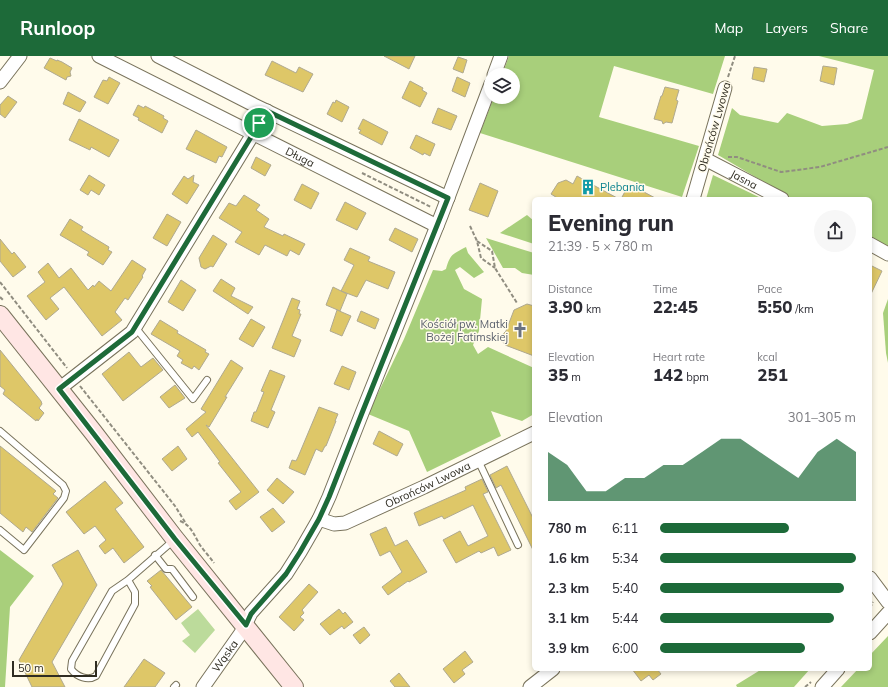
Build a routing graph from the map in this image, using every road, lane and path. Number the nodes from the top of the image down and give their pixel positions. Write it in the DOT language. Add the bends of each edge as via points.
graph roads {
  1 [pos="20,56"];
  2 [pos="99,56"];
  3 [pos="158,56"];
  4 [pos="502,56"];
  5 [pos="735,56"];
  6 [pos="497,68"];
  7 [pos="0,82"];
  8 [pos="725,88"];
  9 [pos="484,103"];
  10 [pos="267,111"];
  11 [pos="253,133"];
  12 [pos="888,147"];
  13 [pos="705,159"];
  14 [pos="695,197"];
  15 [pos="778,197"];
  16 [pos="448,198"];
  17 [pos="437,226"];
  18 [pos="470,226"];
  19 [pos="477,242"];
  20 [pos="872,245"];
  21 [pos="888,254"];
  22 [pos="495,268"];
  23 [pos="0,282"];
  24 [pos="517,304"];
  25 [pos="1,318"];
  26 [pos="135,327"];
  27 [pos="74,378"];
  28 [pos="206,380"];
  29 [pos="59,389"];
  30 [pos="0,431"];
  31 [pos="532,434"];
  32 [pos="478,460"];
  33 [pos="319,519"];
  34 [pos="185,523"];
  35 [pos="0,530"];
  36 [pos="175,539"];
  37 [pos="518,545"];
  38 [pos="155,555"];
  39 [pos="128,580"];
  40 [pos="872,581"];
  41 [pos="194,597"];
  42 [pos="888,602"];
  43 [pos="888,613"];
  44 [pos="246,625"];
  45 [pos="872,631"];
  46 [pos="550,671"];
  47 [pos="836,671"];
  48 [pos="203,687"];
  49 [pos="294,687"];
  50 [pos="530,687"];
  51 [pos="822,687"];
  1 -- 7 [label="street"];
  2 -- 11 [label="street, Długa"];
  3 -- 10 [label="street"];
  4 -- 6 [label="street"];
  5 -- 8 [label="path, Obrońców Lwowa"];
  8 -- 13 [label="street, Obrońców Lwowa"];
  9 -- 16 [label="street, Wąska"];
  10 -- 11 [label="street"];
  10 -- 16 [label="street"];
  11 -- 17 [label="street, Długa"];
  11 -- 26 [label="street"];
  12 -- 13 [label="path" via="820,167 781,172 737,157"];
  13 -- 14 [label="street, Obrońców Lwowa"];
  13 -- 15 [label="street, Jasna"];
  16 -- 17 [label="street, Wąska"];
  17 -- 33 [label="street, Wąska"];
  18 -- 19 [label="path"];
  19 -- 22 [label="path" via="481,258"];
  19 -- 22 [label="path" via="492,251"];
  20 -- 21 [label="street"];
  22 -- 24 [label="path"];
  23 -- 27 [label="path"];
  25 -- 29 [label="main road"];
  26 -- 27 [label="street"];
  26 -- 28 [label="lane" via="193,399"];
  27 -- 29 [label="street"];
  27 -- 34 [label="path" via="175,506"];
  29 -- 36 [label="main road"];
  30 -- 35 [label="lane" via="63,485 66,491 64,498 24,550"];
  31 -- 32 [label="street, Obrońców Lwowa"];
  32 -- 33 [label="street, Obrońców Lwowa" via="345,523 334,524"];
  32 -- 37 [label="lane"];
  33 -- 44 [label="street, Wąska" via="286,574 251,614"];
  36 -- 38 [label="lane"];
  36 -- 44 [label="main road"];
  38 -- 39 [label="lane"];
  38 -- 41 [label="lane" via="166,569 172,569"];
  39 -- 39 [label="lane" via="112,591 72,661 71,668 74,673 91,679 96,676 135,604 135,592"];
  40 -- 42 [label="street"];
  43 -- 45 [label="street"];
  44 -- 48 [label="street, Wąska"];
  44 -- 49 [label="main road"];
  46 -- 50 [label="street"];
  47 -- 51 [label="street"];
}
